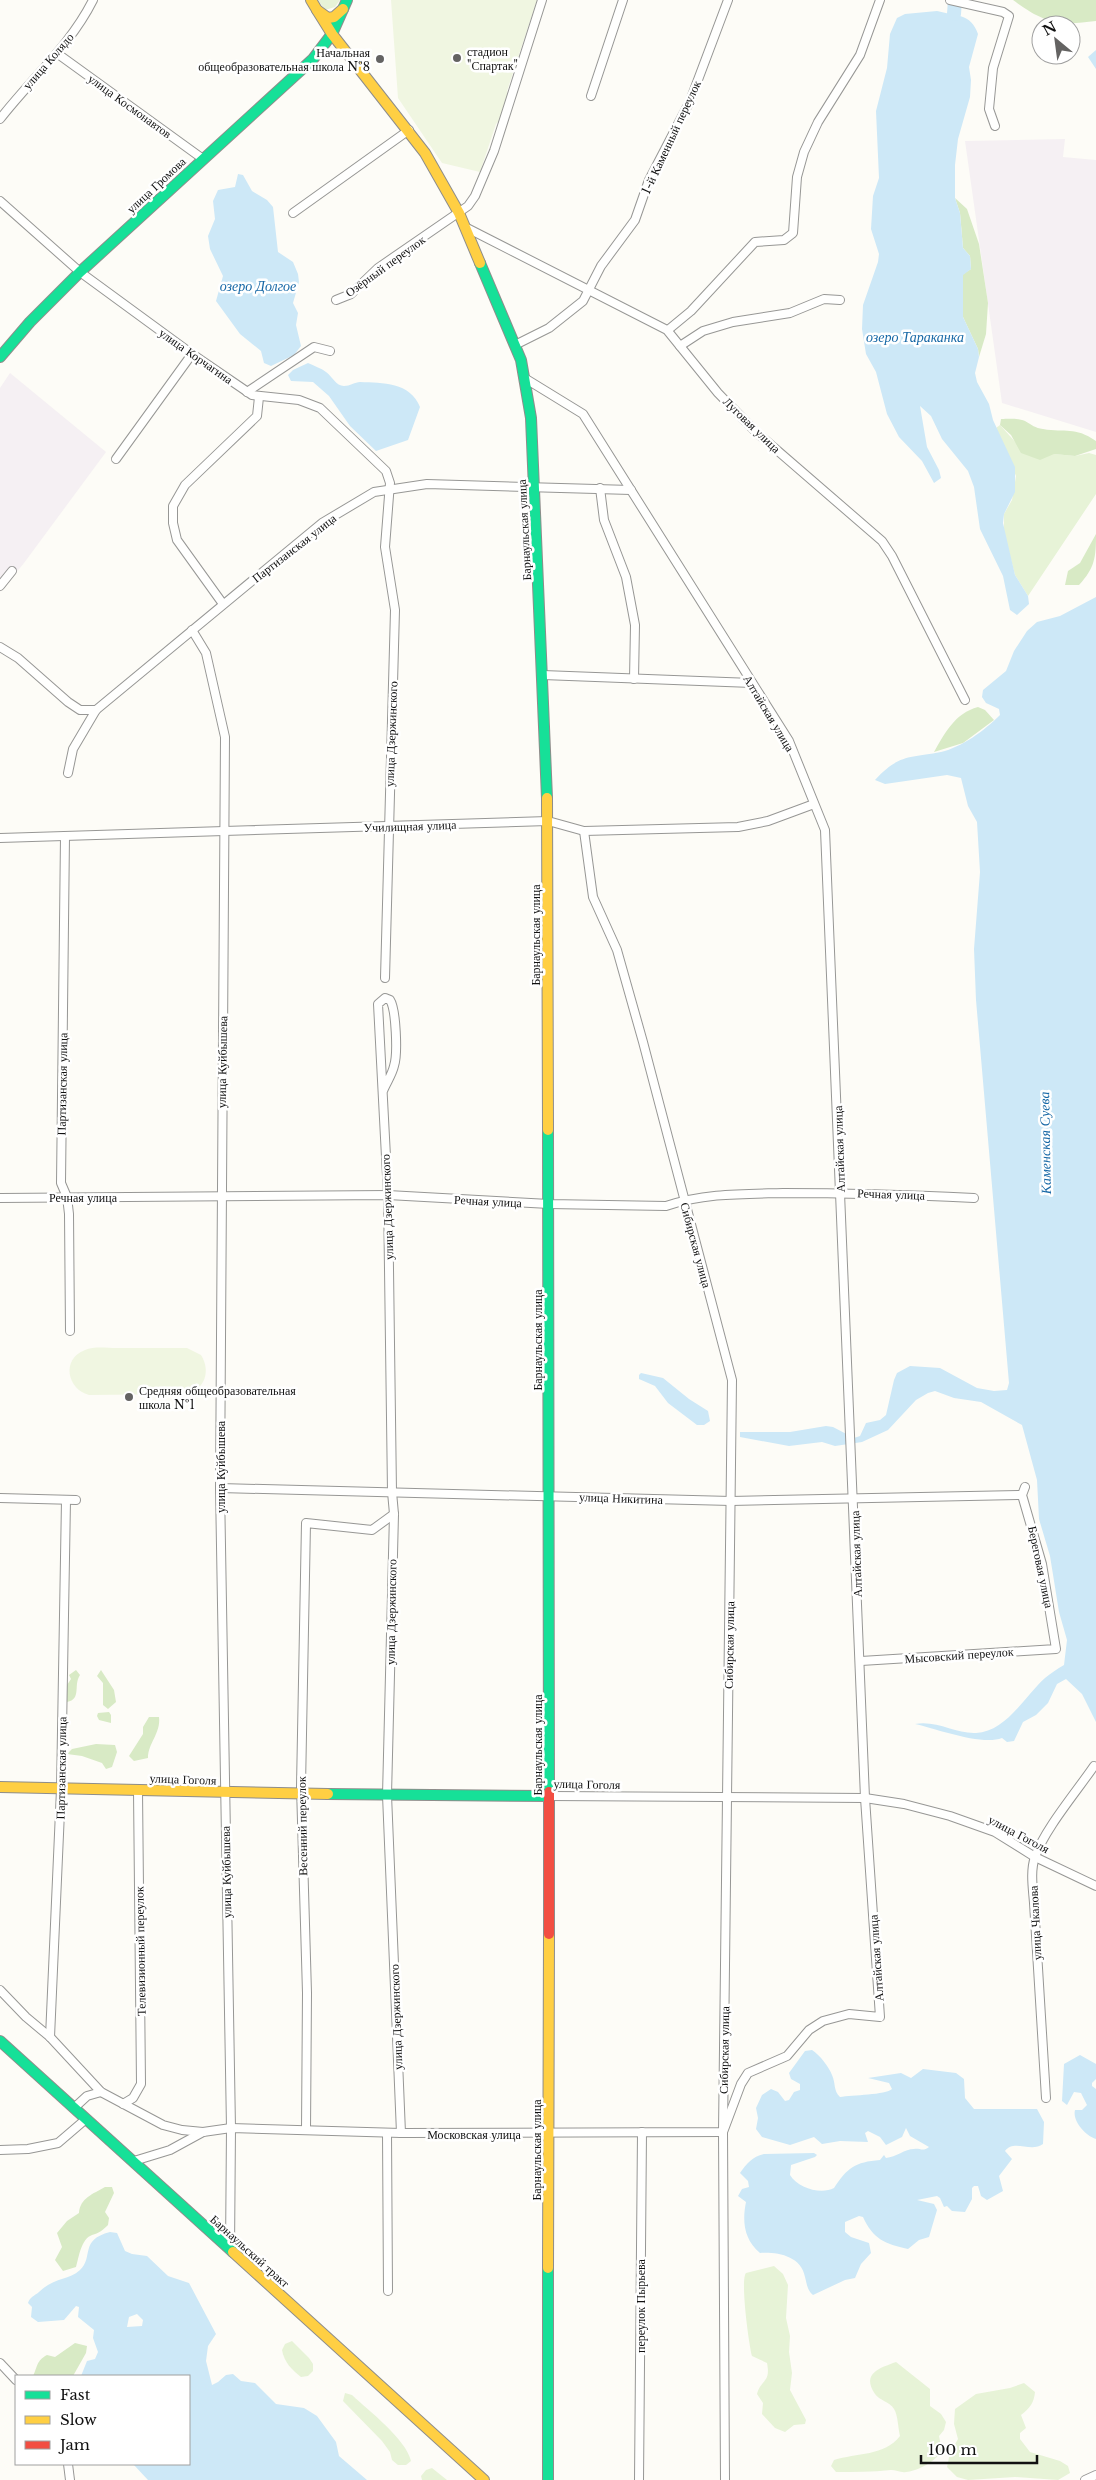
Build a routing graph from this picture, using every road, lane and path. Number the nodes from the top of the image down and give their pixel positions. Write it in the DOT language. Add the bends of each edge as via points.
graph roads {
  1 [pos="93,0"];
  2 [pos="312,0"];
  3 [pos="542,0"];
  4 [pos="623,0"];
  5 [pos="728,0"];
  6 [pos="880,0"];
  7 [pos="950,0"];
  8 [pos="345,4"];
  9 [pos="317,10"];
  10 [pos="332,34"];
  11 [pos="58,54"];
  12 [pos="591,96"];
  13 [pos="0,119"];
  14 [pos="995,126"];
  15 [pos="409,130"];
  16 [pos="203,159"];
  17 [pos="0,201"];
  18 [pos="293,213"];
  19 [pos="459,213"];
  20 [pos="465,227"];
  21 [pos="80,272"];
  22 [pos="588,291"];
  23 [pos="336,300"];
  24 [pos="840,300"];
  25 [pos="668,330"];
  26 [pos="515,345"];
  27 [pos="680,346"];
  28 [pos="330,351"];
  29 [pos="192,354"];
  30 [pos="0,357"];
  31 [pos="526,379"];
  32 [pos="247,392"];
  33 [pos="259,397"];
  34 [pos="116,460"];
  35 [pos="534,488"];
  36 [pos="600,488"];
  37 [pos="388,490"];
  38 [pos="631,490"];
  39 [pos="12,571"];
  40 [pos="0,586"];
  41 [pos="223,604"];
  42 [pos="192,630"];
  43 [pos="0,647"];
  44 [pos="543,676"];
  45 [pos="634,679"];
  46 [pos="752,683"];
  47 [pos="965,700"];
  48 [pos="96,710"];
  49 [pos="68,773"];
  50 [pos="814,804"];
  51 [pos="548,821"];
  52 [pos="388,826"];
  53 [pos="225,831"];
  54 [pos="584,831"];
  55 [pos="65,836"];
  56 [pos="0,838"];
  57 [pos="385,978"];
  58 [pos="383,1092"];
  59 [pos="841,1193"];
  60 [pos="388,1195"];
  61 [pos="220,1196"];
  62 [pos="67,1197"];
  63 [pos="0,1198"];
  64 [pos="974,1198"];
  65 [pos="684,1200"];
  66 [pos="549,1204"];
  67 [pos="70,1331"];
  68 [pos="1025,1487"];
  69 [pos="220,1488"];
  70 [pos="392,1492"];
  71 [pos="1022,1495"];
  72 [pos="550,1496"];
  73 [pos="0,1498"];
  74 [pos="854,1498"];
  75 [pos="66,1500"];
  76 [pos="76,1500"];
  77 [pos="731,1501"];
  78 [pos="394,1514"];
  79 [pos="1056,1649"];
  80 [pos="861,1661"];
  81 [pos="1094,1766"];
  82 [pos="0,1787"];
  83 [pos="61,1789"];
  84 [pos="138,1791"];
  85 [pos="224,1793"];
  86 [pos="301,1794"];
  87 [pos="387,1794"];
  88 [pos="549,1796"];
  89 [pos="727,1797"];
  90 [pos="865,1798"];
  91 [pos="1035,1857"];
  92 [pos="1096,1886"];
  93 [pos="0,1990"];
  94 [pos="50,2037"];
  95 [pos="0,2041"];
  96 [pos="101,2092"];
  97 [pos="1046,2098"];
  98 [pos="123,2104"];
  99 [pos="74,2108"];
  100 [pos="86,2119"];
  101 [pos="231,2128"];
  102 [pos="306,2130"];
  103 [pos="204,2132"];
  104 [pos="642,2132"];
  105 [pos="723,2132"];
  106 [pos="388,2133"];
  107 [pos="401,2133"];
  108 [pos="548,2134"];
  109 [pos="0,2150"];
  110 [pos="134,2161"];
  111 [pos="230,2250"];
  112 [pos="388,2291"];
  113 [pos="0,2363"];
  114 [pos="15,2379"];
  115 [pos="68,2465"];
  116 [pos="1096,2475"];
  117 [pos="70,2480"];
  118 [pos="484,2480"];
  119 [pos="548,2480"];
  120 [pos="639,2480"];
  121 [pos="725,2480"];
  122 [pos="1085,2480"];
  1 -- 11 [label="street, улица Колядо"];
  2 -- 9 [label="street, Барнаульская улица"];
  3 -- 19 [label="street" via="494,151 475,196"];
  4 -- 12 [label="street"];
  5 -- 22 [label="street, 1-й Каменный переулок" via="690,101 648,180 635,220 601,266"];
  6 -- 25 [label="street" via="860,55 818,122 804,152 797,177 792,233 784,240 755,242 691,311"];
  7 -- 14 [label="street" via="1009,16 993,68 989,109"];
  8 -- 9 [label="street" via="334,17 328,18"];
  8 -- 10 [label="street, улица Громова"];
  9 -- 10 [label="street, Барнаульская улица"];
  10 -- 15 [label="street, Барнаульская улица"];
  10 -- 16 [label="street, улица Громова" via="313,59"];
  11 -- 13 [label="street, улица Колядо" via="25,87"];
  11 -- 16 [label="street, улица Космонавтов"];
  15 -- 18 [label="street"];
  15 -- 19 [label="street, Барнаульская улица"];
  16 -- 21 [label="street, улица Громова"];
  17 -- 21 [label="street, улица Корчагина"];
  19 -- 20 [label="street, Барнаульская улица"];
  19 -- 23 [label="street, Озёрный переулок" via="378,268 351,294"];
  20 -- 22 [label="street, Луговая улица"];
  20 -- 26 [label="street, Барнаульская улица"];
  21 -- 29 [label="street, улица Корчагина"];
  21 -- 30 [label="street, улица Громова"];
  22 -- 25 [label="street, Луговая улица"];
  22 -- 26 [label="street, 1-й Каменный переулок" via="583,301 550,328"];
  24 -- 27 [label="street" via="824,299 790,313 703,331"];
  25 -- 27 [label="street, Луговая улица"];
  26 -- 31 [label="street, Барнаульская улица"];
  27 -- 47 [label="street, Луговая улица" via="718,393 756,432 882,541"];
  28 -- 32 [label="street" via="314,347"];
  29 -- 32 [label="street, улица Корчагина"];
  29 -- 34 [label="street"];
  31 -- 35 [label="street, Барнаульская улица"];
  31 -- 38 [label="street, Алтайская улица" via="583,414"];
  32 -- 33 [label="street, улица Корчагина"];
  33 -- 37 [label="street, улица Корчагина" via="279,396 320,408 386,472 390,483"];
  33 -- 41 [label="street" via="257,416 185,485 173,506 177,540"];
  35 -- 36 [label="street, Партизанская улица"];
  35 -- 37 [label="street, Партизанская улица" via="427,484"];
  35 -- 44 [label="street, Барнаульская улица"];
  36 -- 38 [label="street, Партизанская улица"];
  36 -- 45 [label="street" via="604,520 626,577 635,625"];
  37 -- 41 [label="street, Партизанская улица" via="374,492 322,523"];
  37 -- 52 [label="street, улица Дзержинского" via="385,548 394,610"];
  38 -- 46 [label="street, Алтайская улица"];
  39 -- 40 [label="street"];
  41 -- 42 [label="street, Партизанская улица"];
  42 -- 48 [label="street, Партизанская улица"];
  42 -- 53 [label="street, улица Куйбышева" via="206,653 225,737"];
  43 -- 48 [label="street" via="80,710"];
  44 -- 45 [label="street"];
  44 -- 51 [label="street, Барнаульская улица"];
  45 -- 46 [label="street"];
  46 -- 50 [label="street, Алтайская улица" via="789,741"];
  48 -- 49 [label="street, Партизанская улица" via="74,749"];
  50 -- 54 [label="street, Училищная улица" via="768,821 738,827"];
  50 -- 59 [label="street, Алтайская улица" via="825,830"];
  51 -- 52 [label="street, Училищная улица"];
  51 -- 54 [label="street, Училищная улица"];
  51 -- 66 [label="street, Барнаульская улица"];
  52 -- 53 [label="street, Училищная улица"];
  52 -- 57 [label="street, улица Дзержинского"];
  53 -- 55 [label="street, Училищная улица"];
  53 -- 61 [label="street, улица Куйбышева"];
  54 -- 65 [label="street, Сибирская улица" via="593,897 617,950"];
  55 -- 56 [label="street, Училищная улица"];
  55 -- 62 [label="street, Партизанская улица" via="61,1183"];
  58 -- 58 [label="street, улица Дзержинского" via="378,1004 385,998 393,1004 395,1065"];
  58 -- 60 [label="street, улица Дзержинского"];
  59 -- 64 [label="street, Речная улица"];
  59 -- 65 [label="street, Речная улица" via="717,1194"];
  59 -- 74 [label="street, Алтайская улица"];
  60 -- 61 [label="street, Речная улица"];
  60 -- 66 [label="street, Речная улица"];
  60 -- 70 [label="street, улица Дзержинского"];
  61 -- 62 [label="street, Речная улица"];
  61 -- 69 [label="street, улица Куйбышева"];
  62 -- 63 [label="street, Речная улица"];
  62 -- 67 [label="street, Партизанская улица"];
  65 -- 66 [label="street, Речная улица" via="666,1206"];
  65 -- 77 [label="street, Сибирская улица" via="732,1380"];
  66 -- 72 [label="street, Барнаульская улица"];
  68 -- 71 [label="street"];
  69 -- 70 [label="street, улица Никитина"];
  69 -- 85 [label="street, улица Куйбышева"];
  70 -- 72 [label="street, улица Никитина"];
  70 -- 78 [label="street, улица Дзержинского"];
  71 -- 74 [label="street, улица Никитина"];
  71 -- 79 [label="street, Береговая улица" via="1042,1564"];
  72 -- 77 [label="street, улица Никитина"];
  72 -- 88 [label="street, Барнаульская улица"];
  73 -- 75 [label="street"];
  74 -- 77 [label="street, улица Никитина"];
  74 -- 80 [label="street, Алтайская улица"];
  75 -- 76 [label="street"];
  75 -- 83 [label="street, Партизанская улица"];
  77 -- 89 [label="street, Сибирская улица"];
  78 -- 86 [label="street, Весенний переулок" via="372,1530 306,1523"];
  78 -- 87 [label="street, улица Дзержинского"];
  79 -- 80 [label="street, Мысовский переулок"];
  80 -- 90 [label="street, Алтайская улица"];
  81 -- 91 [label="street, улица Чкалова"];
  82 -- 83 [label="street, улица Гоголя"];
  83 -- 84 [label="street, улица Гоголя"];
  83 -- 94 [label="street, Партизанская улица"];
  84 -- 85 [label="street, улица Гоголя"];
  84 -- 98 [label="street, Телевизионный переулок" via="141,2084 133,2098"];
  85 -- 86 [label="street, улица Гоголя"];
  85 -- 101 [label="street, улица Куйбышева"];
  86 -- 87 [label="street, улица Гоголя"];
  86 -- 102 [label="street, Весенний переулок" via="307,1993"];
  87 -- 88 [label="street, улица Гоголя"];
  87 -- 107 [label="street, улица Дзержинского"];
  88 -- 89 [label="street, улица Гоголя"];
  88 -- 108 [label="street, Барнаульская улица"];
  89 -- 90 [label="street, улица Гоголя"];
  89 -- 105 [label="street, Сибирская улица"];
  90 -- 91 [label="street, улица Гоголя" via="950,1816 994,1832"];
  90 -- 105 [label="street, Алтайская улица" via="880,2017 849,2014 823,2021 809,2030 786,2056 748,2073"];
  91 -- 92 [label="street, улица Гоголя"];
  91 -- 97 [label="street, улица Чкалова" via="1034,1903"];
  93 -- 94 [label="street"];
  94 -- 96 [label="street"];
  95 -- 99 [label="street, Барнаульский тракт"];
  96 -- 98 [label="street"];
  96 -- 99 [label="street" via="87,2096"];
  98 -- 103 [label="street" via="163,2125"];
  99 -- 100 [label="street, Барнаульский тракт"];
  100 -- 109 [label="street" via="58,2143 28,2150"];
  100 -- 110 [label="street, Барнаульский тракт"];
  101 -- 102 [label="street, Московская улица"];
  101 -- 103 [label="street, Московская улица"];
  101 -- 111 [label="street, улица Куйбышева"];
  102 -- 106 [label="street, Московская улица"];
  103 -- 110 [label="street, Московская улица" via="170,2150"];
  104 -- 105 [label="street, Московская улица"];
  104 -- 108 [label="street, Московская улица"];
  104 -- 120 [label="street, переулок Пырьева"];
  105 -- 121 [label="street, Сибирская улица"];
  106 -- 107 [label="street, Московская улица"];
  106 -- 112 [label="street"];
  107 -- 108 [label="street, Московская улица"];
  108 -- 119 [label="street, Барнаульская улица"];
  110 -- 111 [label="street, Барнаульский тракт"];
  111 -- 118 [label="street, Барнаульский тракт"];
  113 -- 114 [label="street"];
  115 -- 117 [label="street"];
  116 -- 122 [label="street"];
}
